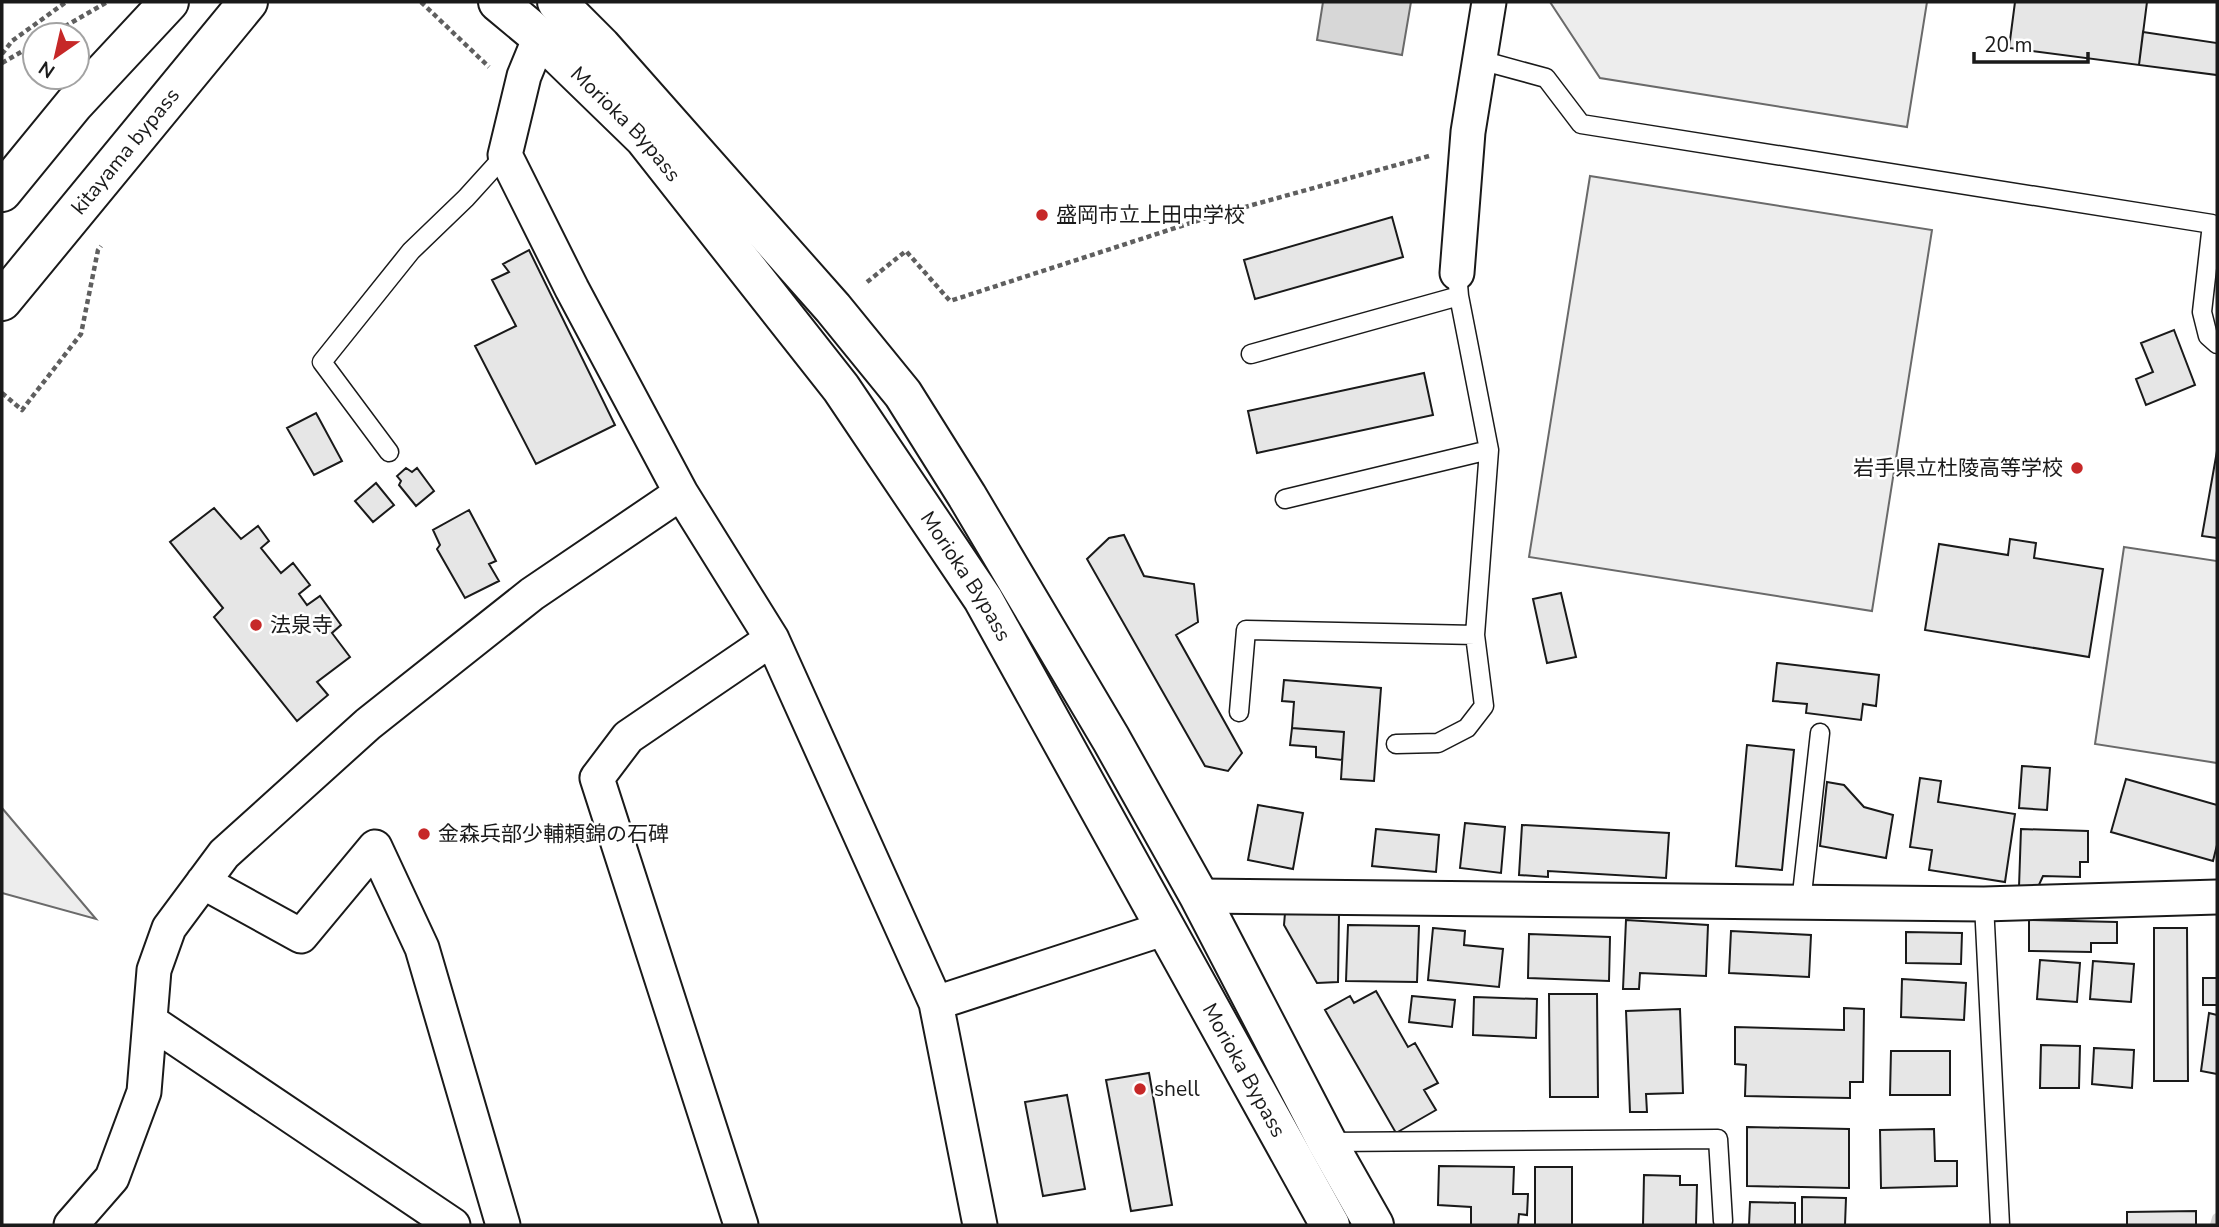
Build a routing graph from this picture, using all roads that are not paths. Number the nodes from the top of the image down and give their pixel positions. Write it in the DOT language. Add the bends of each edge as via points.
graph roads {
  1 [pos="169,2"];
  2 [pos="248,2"];
  3 [pos="498,2"];
  4 [pos="557,2"];
  5 [pos="1489,2"];
  6 [pos="540,37"];
  7 [pos="1480,60"];
  8 [pos="505,155"];
  9 [pos="2,192"];
  10 [pos="1458,284"];
  11 [pos="2,300"];
  12 [pos="2217,344"];
  13 [pos="1251,354"];
  14 [pos="1489,450"];
  15 [pos="389,452"];
  16 [pos="681,494"];
  17 [pos="1285,499"];
  18 [pos="1475,635"];
  19 [pos="772,639"];
  20 [pos="1239,712"];
  21 [pos="1820,733"];
  22 [pos="1396,744"];
  23 [pos="203,882"];
  24 [pos="1199,896"];
  25 [pos="2217,897"];
  26 [pos="1801,903"];
  27 [pos="1984,904"];
  28 [pos="1166,928"];
  29 [pos="936,1003"];
  30 [pos="150,1021"];
  31 [pos="1327,1142"];
  32 [pos="338,1148"];
  33 [pos="1723,1222"];
  34 [pos="71,1225"];
  35 [pos="416,1225"];
  36 [pos="453,1225"];
  37 [pos="503,1225"];
  38 [pos="741,1225"];
  39 [pos="980,1225"];
  40 [pos="1330,1225"];
  41 [pos="1374,1225"];
  42 [pos="2000,1225"];
  1 -- 9 [label="highway" via="74,104"];
  2 -- 11 [label="highway, kitayama bypass"];
  3 -- 6 [label="highway, Morioka Bypass"];
  4 -- 24 [label="highway, Morioka Bypass" via="814,287 903,394 1111,739"];
  5 -- 7 [label="street"];
  6 -- 8 [label="street" via="524,76"];
  6 -- 28 [label="highway, Morioka Bypass" via="644,138 841,388 982,599"];
  7 -- 10 [label="street" via="1467,145"];
  7 -- 12 [label="lane" via="1546,78 1581,124 2212,224 2202,312 2208,337"];
  8 -- 15 [label="lane" via="411,251 322,362"];
  8 -- 16 [label="street"];
  10 -- 13 [label="lane"];
  10 -- 14 [label="lane"];
  14 -- 17 [label="lane"];
  14 -- 18 [label="lane"];
  16 -- 19 [label="street"];
  16 -- 23 [label="street" via="532,594 368,723 224,854"];
  18 -- 20 [label="lane" via="1246,629"];
  18 -- 22 [label="lane" via="1484,706 1467,728 1438,743"];
  19 -- 29 [label="street"];
  19 -- 38 [label="street" via="628,737 597,778"];
  21 -- 26 [label="lane"];
  23 -- 30 [label="street" via="169,928 154,970"];
  23 -- 37 [label="street" via="301,936 375,847 422,948"];
  24 -- 26 [label="street"];
  24 -- 31 [label="highway, Morioka Bypass"];
  25 -- 27 [label="street"];
  26 -- 27 [label="street"];
  27 -- 42 [label="lane"];
  28 -- 29 [label="street"];
  28 -- 40 [label="highway, Morioka Bypass"];
  29 -- 39 [label="street"];
  30 -- 32 [label="street"];
  30 -- 34 [label="street" via="144,1092 112,1178"];
  31 -- 33 [label="lane" via="1718,1139"];
  31 -- 41 [label="highway, Morioka Bypass"];
  32 -- 35 [label="street"];
  32 -- 36 [label="street"];
}
